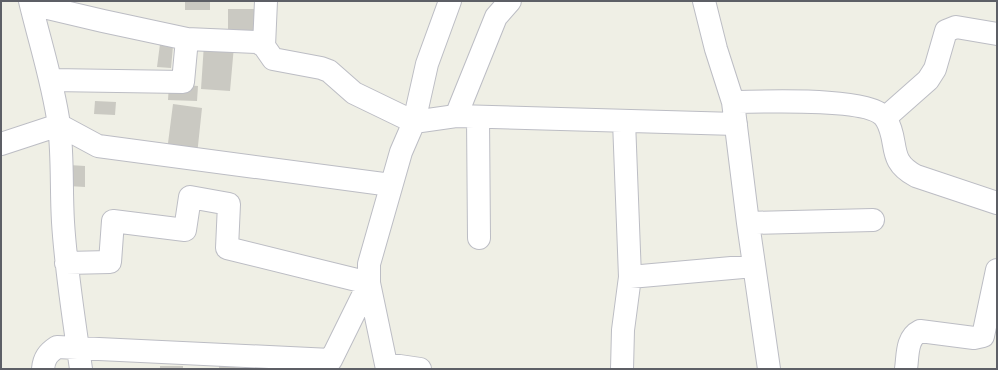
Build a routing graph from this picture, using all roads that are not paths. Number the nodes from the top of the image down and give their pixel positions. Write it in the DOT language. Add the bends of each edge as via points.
graph roads {
  1 [pos="266,1"];
  2 [pos="450,1"];
  3 [pos="510,1"];
  4 [pos="704,1"];
  5 [pos="30,2"];
  6 [pos="997,34"];
  7 [pos="187,39"];
  8 [pos="264,46"];
  9 [pos="52,80"];
  10 [pos="734,102"];
  11 [pos="456,116"];
  12 [pos="478,117"];
  13 [pos="885,118"];
  14 [pos="624,121"];
  15 [pos="414,122"];
  16 [pos="736,124"];
  17 [pos="59,125"];
  18 [pos="1,144"];
  19 [pos="391,185"];
  20 [pos="997,203"];
  21 [pos="873,220"];
  22 [pos="748,223"];
  23 [pos="479,238"];
  24 [pos="66,263"];
  25 [pos="754,266"];
  26 [pos="997,270"];
  27 [pos="630,277"];
  28 [pos="369,283"];
  29 [pos="78,346"];
  30 [pos="155,360"];
  31 [pos="272,363"];
  32 [pos="330,364"];
  33 [pos="387,366"];
  34 [pos="43,369"];
  35 [pos="81,369"];
  36 [pos="420,369"];
  37 [pos="622,369"];
  38 [pos="769,369"];
  39 [pos="906,369"];
  1 -- 8 [label="street"];
  2 -- 15 [label="street" via="427,64"];
  3 -- 11 [label="street" via="496,17"];
  4 -- 10 [label="street" via="716,49"];
  5 -- 7 [label="street"];
  5 -- 9 [label="street"];
  6 -- 13 [label="street" via="956,27 946,31 935,69 928,80"];
  7 -- 8 [label="street" via="250,41"];
  7 -- 9 [label="street" via="184,82"];
  8 -- 15 [label="street" via="272,59 329,71 354,93"];
  9 -- 17 [label="street"];
  10 -- 13 [label="street" via="831,102 878,112"];
  10 -- 16 [label="street"];
  11 -- 12 [label="street"];
  11 -- 15 [label="street"];
  12 -- 14 [label="street"];
  12 -- 23 [label="street"];
  13 -- 20 [label="street" via="896,156 906,170 916,176"];
  14 -- 16 [label="street"];
  14 -- 27 [label="street"];
  15 -- 19 [label="street"];
  16 -- 22 [label="street"];
  17 -- 18 [label="street"];
  17 -- 19 [label="street" via="98,146"];
  17 -- 24 [label="street"];
  19 -- 28 [label="street" via="369,264"];
  21 -- 22 [label="street"];
  22 -- 25 [label="street"];
  24 -- 28 [label="street" via="110,262 113,221 185,230 190,197 229,204 227,248"];
  24 -- 29 [label="street"];
  25 -- 27 [label="street"];
  25 -- 38 [label="street"];
  26 -- 39 [label="street" via="983,336 974,338 920,332 912,336"];
  27 -- 37 [label="street" via="623,330"];
  28 -- 32 [label="street"];
  28 -- 33 [label="street"];
  29 -- 30 [label="street"];
  29 -- 34 [label="street" via="56,347 49,352"];
  29 -- 35 [label="street"];
  30 -- 31 [label="street"];
  31 -- 32 [label="street"];
  33 -- 36 [label="street"];
}
